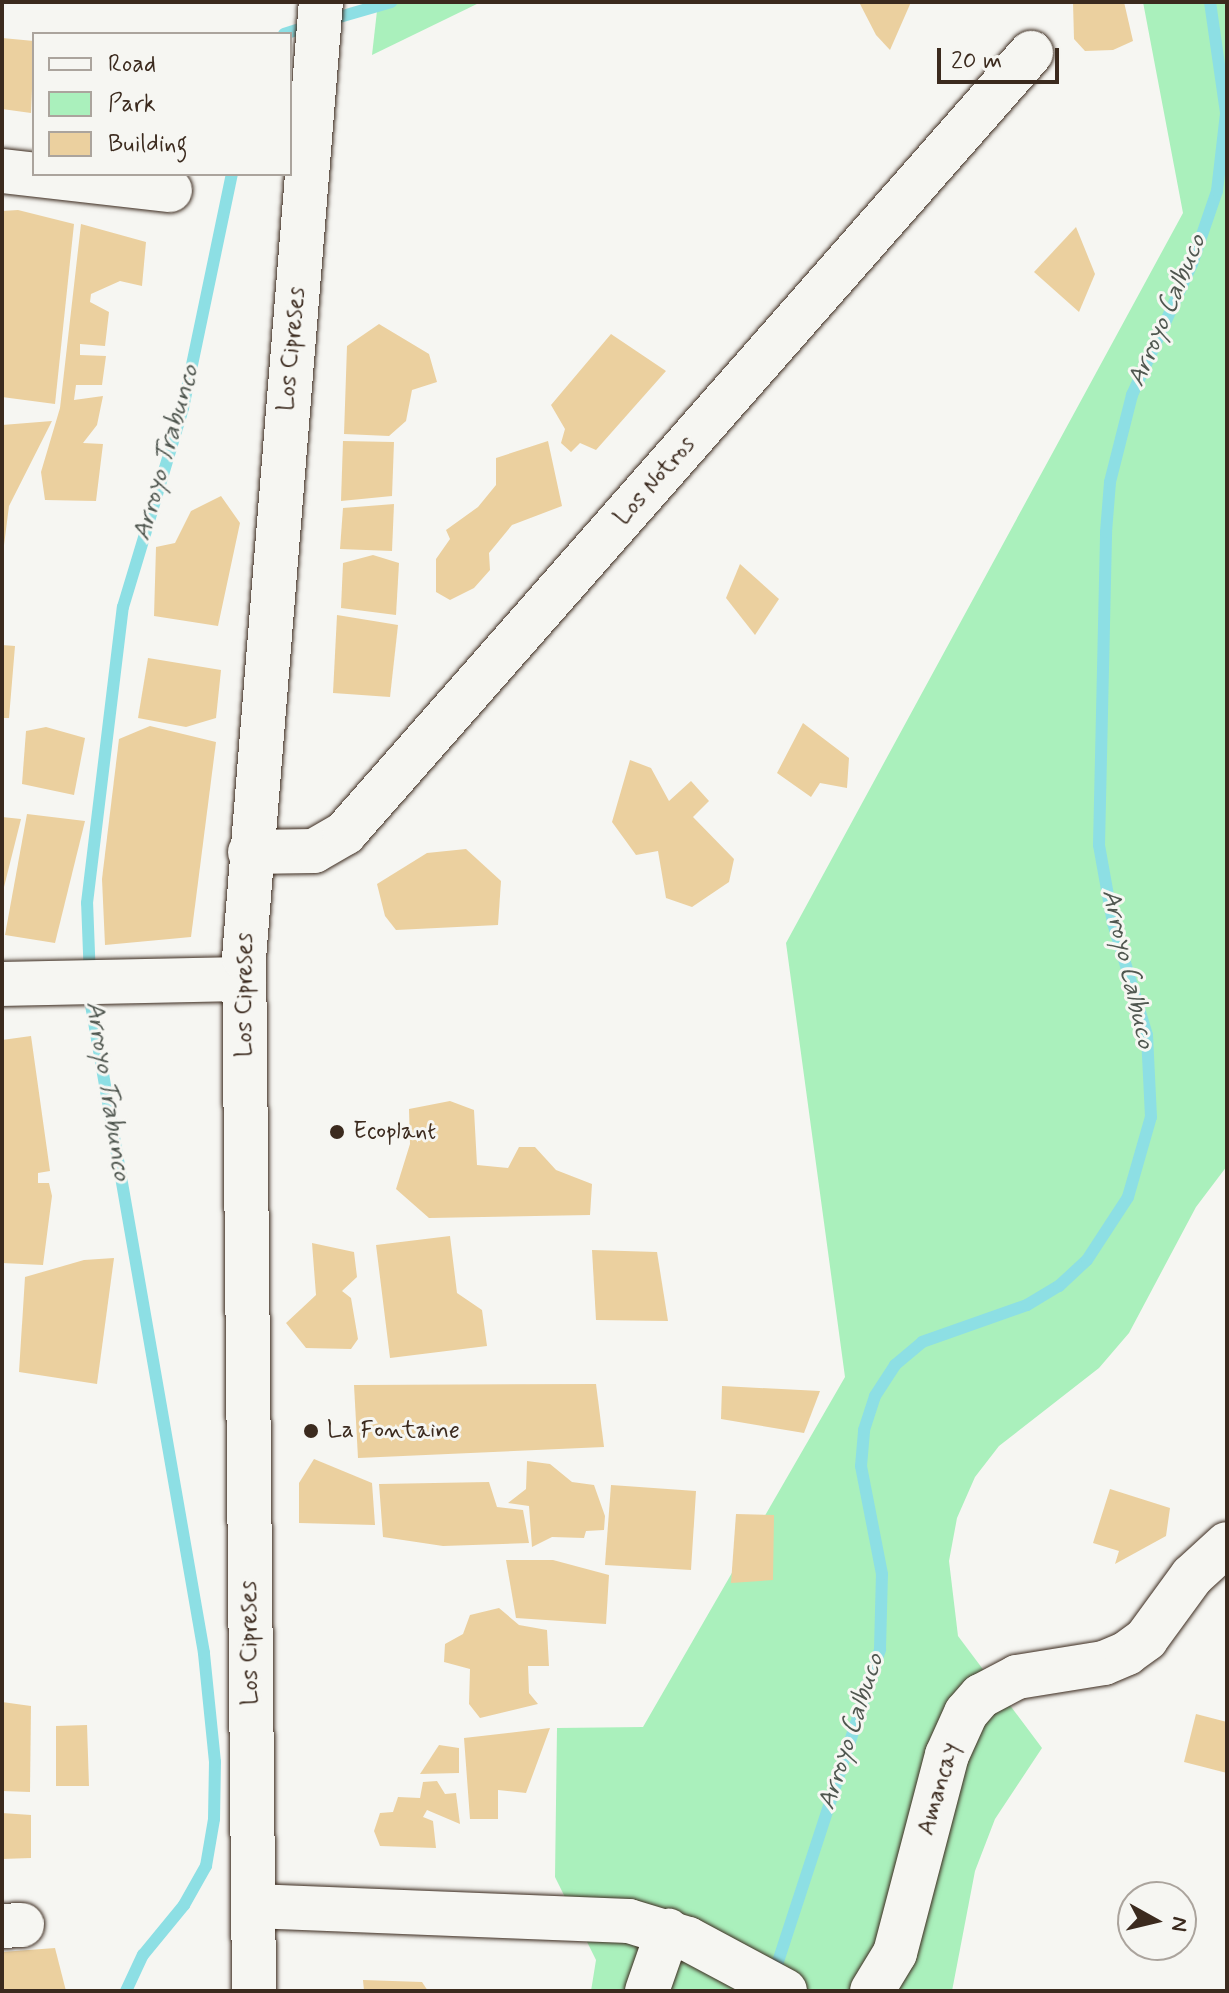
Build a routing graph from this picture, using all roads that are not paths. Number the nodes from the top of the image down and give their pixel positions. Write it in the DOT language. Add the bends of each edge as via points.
graph roads {
  1 [pos="319,21"];
  2 [pos="1031,53"];
  3 [pos="2,171"];
  4 [pos="32,174"];
  5 [pos="46,176"];
  6 [pos="170,190"];
  7 [pos="250,852"];
  8 [pos="244,979"];
  9 [pos="2,984"];
  10 [pos="1227,1544"];
  11 [pos="253,1906"];
  12 [pos="668,1931"];
  13 [pos="254,1991"];
  14 [pos="647,1991"];
  15 [pos="785,1991"];
  16 [pos="872,1991"];
  1 -- 7 [label="street, Los Cipreses"];
  2 -- 7 [label="street, Los Notros" via="345,833 314,851"];
  3 -- 4 [label="street"];
  5 -- 6 [label="street"];
  7 -- 8 [label="street, Los Cipreses"];
  8 -- 9 [label="street"];
  8 -- 11 [label="street, Los Cipreses"];
  10 -- 16 [label="street, Amancay" via="1192,1576 1146,1639 1127,1653 1104,1663 1017,1677 981,1696 966,1713 947,1755 895,1953"];
  11 -- 12 [label="street" via="606,1919"];
  11 -- 13 [label="street, Los Cipreses"];
  12 -- 14 [label="street"];
  12 -- 15 [label="street"];
}
